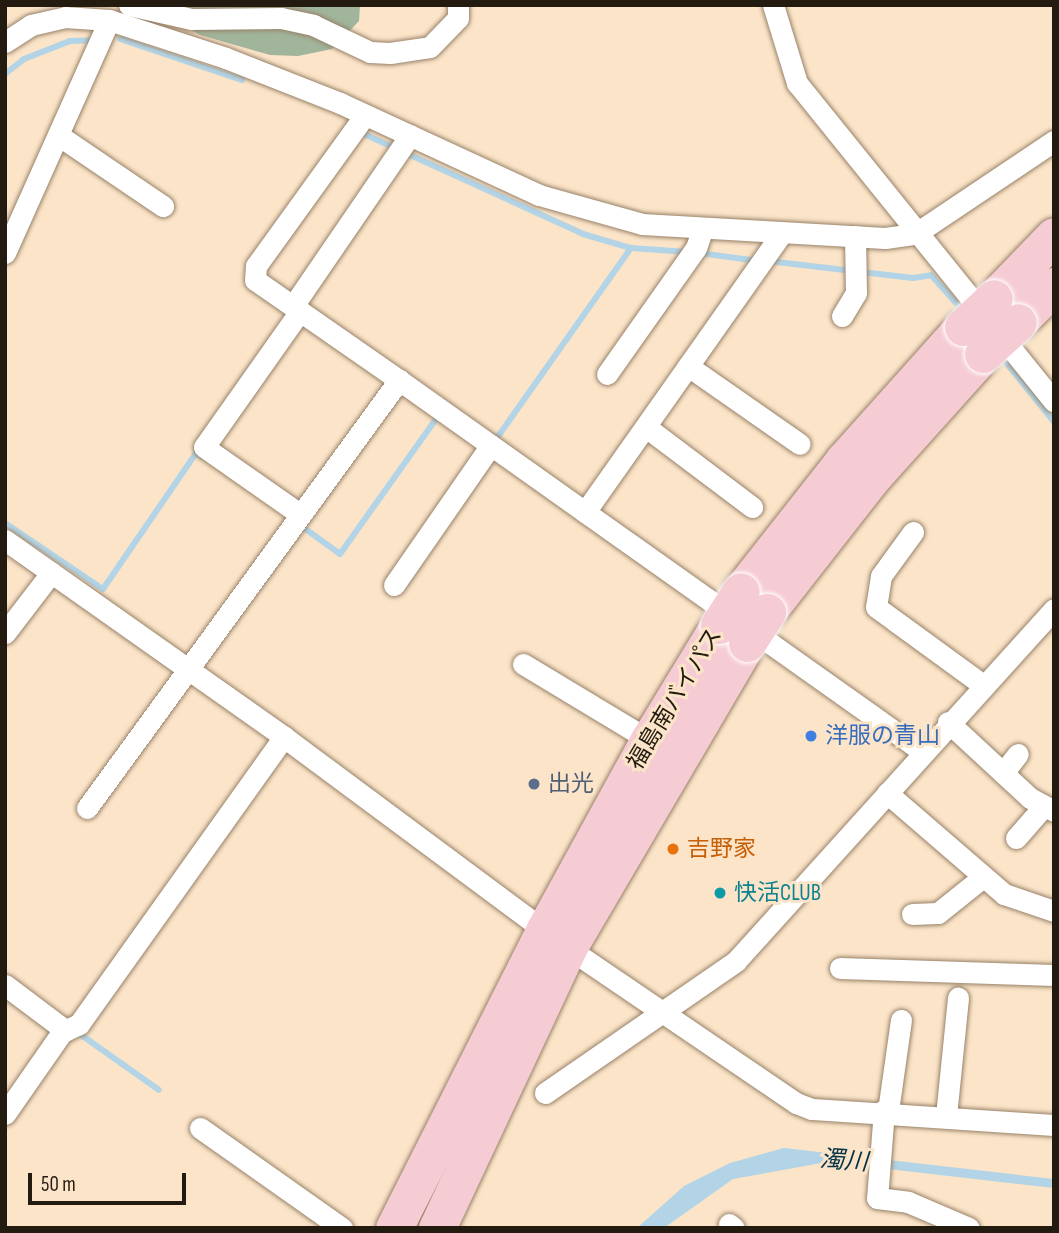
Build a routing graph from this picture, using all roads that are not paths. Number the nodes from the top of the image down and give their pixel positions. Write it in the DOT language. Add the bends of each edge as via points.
graph roads {
  1 [pos="129,5"];
  2 [pos="458,5"];
  3 [pos="773,5"];
  4 [pos="99,14"];
  5 [pos="5,42"];
  6 [pos="365,115"];
  7 [pos="58,135"];
  8 [pos="410,135"];
  9 [pos="1054,141"];
  10 [pos="163,206"];
  11 [pos="703,228"];
  12 [pos="782,233"];
  13 [pos="915,234"];
  14 [pos="855,236"];
  15 [pos="1054,236"];
  16 [pos="5,253"];
  17 [pos="1054,286"];
  18 [pos="297,309"];
  19 [pos="1006,311"];
  20 [pos="842,316"];
  21 [pos="688,366"];
  22 [pos="607,374"];
  23 [pos="399,380"];
  24 [pos="1054,401"];
  25 [pos="646,427"];
  26 [pos="800,444"];
  27 [pos="491,445"];
  28 [pos="752,507"];
  29 [pos="586,512"];
  30 [pos="301,515"];
  31 [pos="913,532"];
  32 [pos="5,540"];
  33 [pos="51,573"];
  34 [pos="394,585"];
  35 [pos="1054,609"];
  36 [pos="5,633"];
  37 [pos="733,634"];
  38 [pos="523,664"];
  39 [pos="188,671"];
  40 [pos="983,685"];
  41 [pos="948,722"];
  42 [pos="284,737"];
  43 [pos="649,740"];
  44 [pos="922,751"];
  45 [pos="1018,754"];
  46 [pos="1003,773"];
  47 [pos="887,793"];
  48 [pos="87,808"];
  49 [pos="1048,809"];
  50 [pos="1016,838"];
  51 [pos="983,877"];
  52 [pos="1054,911"];
  53 [pos="912,914"];
  54 [pos="557,938"];
  55 [pos="841,968"];
  56 [pos="1054,975"];
  57 [pos="5,985"];
  58 [pos="958,998"];
  59 [pos="663,1013"];
  60 [pos="901,1020"];
  61 [pos="66,1031"];
  62 [pos="545,1093"];
  63 [pos="5,1114"];
  64 [pos="885,1116"];
  65 [pos="946,1116"];
  66 [pos="1054,1124"];
  67 [pos="200,1128"];
  68 [pos="360,1226"];
  69 [pos="437,1228"];
  70 [pos="969,1228"];
  1 -- 2 [label="street" via="191,19 282,18 313,25 370,52 390,53 430,47 458,18"];
  3 -- 13 [label="street" via="797,83"];
  4 -- 5 [label="street" via="31,25"];
  4 -- 6 [label="street" via="226,58"];
  4 -- 7 [label="street"];
  6 -- 8 [label="street"];
  6 -- 18 [label="street" via="257,265 255,279"];
  7 -- 10 [label="street"];
  7 -- 16 [label="street"];
  8 -- 11 [label="street" via="539,195 600,215 642,225"];
  8 -- 18 [label="street"];
  9 -- 13 [label="street"];
  11 -- 12 [label="street"];
  11 -- 22 [label="street" via="696,248"];
  12 -- 14 [label="street"];
  12 -- 21 [label="street"];
  13 -- 14 [label="street"];
  13 -- 24 [label="street"];
  14 -- 20 [label="street" via="856,293"];
  15 -- 19 [label="highway, 福島南バイパス"];
  17 -- 19 [label="highway, 福島南バイパス"];
  18 -- 23 [label="street"];
  18 -- 30 [label="street" via="204,447"];
  19 -- 37 [label="highway, 福島南バイパス, bridge" via="844,460"];
  21 -- 25 [label="street"];
  21 -- 26 [label="street"];
  23 -- 27 [label="street"];
  23 -- 30 [label="street"];
  25 -- 28 [label="street"];
  25 -- 29 [label="street"];
  27 -- 29 [label="street"];
  27 -- 34 [label="street"];
  29 -- 44 [label="street"];
  30 -- 39 [label="street"];
  31 -- 40 [label="street" via="881,576 876,607"];
  32 -- 33 [label="street"];
  33 -- 36 [label="street"];
  33 -- 39 [label="street"];
  35 -- 40 [label="street"];
  37 -- 43 [label="highway, 福島南バイパス"];
  37 -- 54 [label="highway, 福島南バイパス"];
  38 -- 43 [label="street"];
  39 -- 42 [label="street"];
  39 -- 48 [label="street"];
  40 -- 41 [label="street"];
  41 -- 44 [label="street"];
  41 -- 46 [label="street"];
  42 -- 54 [label="street"];
  42 -- 61 [label="street" via="79,1024"];
  43 -- 54 [label="highway, 福島南バイパス"];
  44 -- 47 [label="street"];
  45 -- 46 [label="street"];
  46 -- 49 [label="street"];
  47 -- 51 [label="street"];
  47 -- 59 [label="street" via="736,961"];
  49 -- 50 [label="street"];
  51 -- 52 [label="street" via="1004,894"];
  51 -- 53 [label="street" via="938,913"];
  54 -- 59 [label="street"];
  54 -- 68 [label="highway, 福島南バイパス"];
  54 -- 69 [label="highway, 福島南バイパス"];
  55 -- 56 [label="street"];
  57 -- 61 [label="street"];
  58 -- 65 [label="street"];
  59 -- 62 [label="street"];
  59 -- 64 [label="street" via="796,1103"];
  60 -- 64 [label="street"];
  61 -- 63 [label="street"];
  64 -- 65 [label="street"];
  64 -- 70 [label="street" via="877,1198 908,1202"];
  65 -- 66 [label="street"];
  67 -- 68 [label="street"];
}
